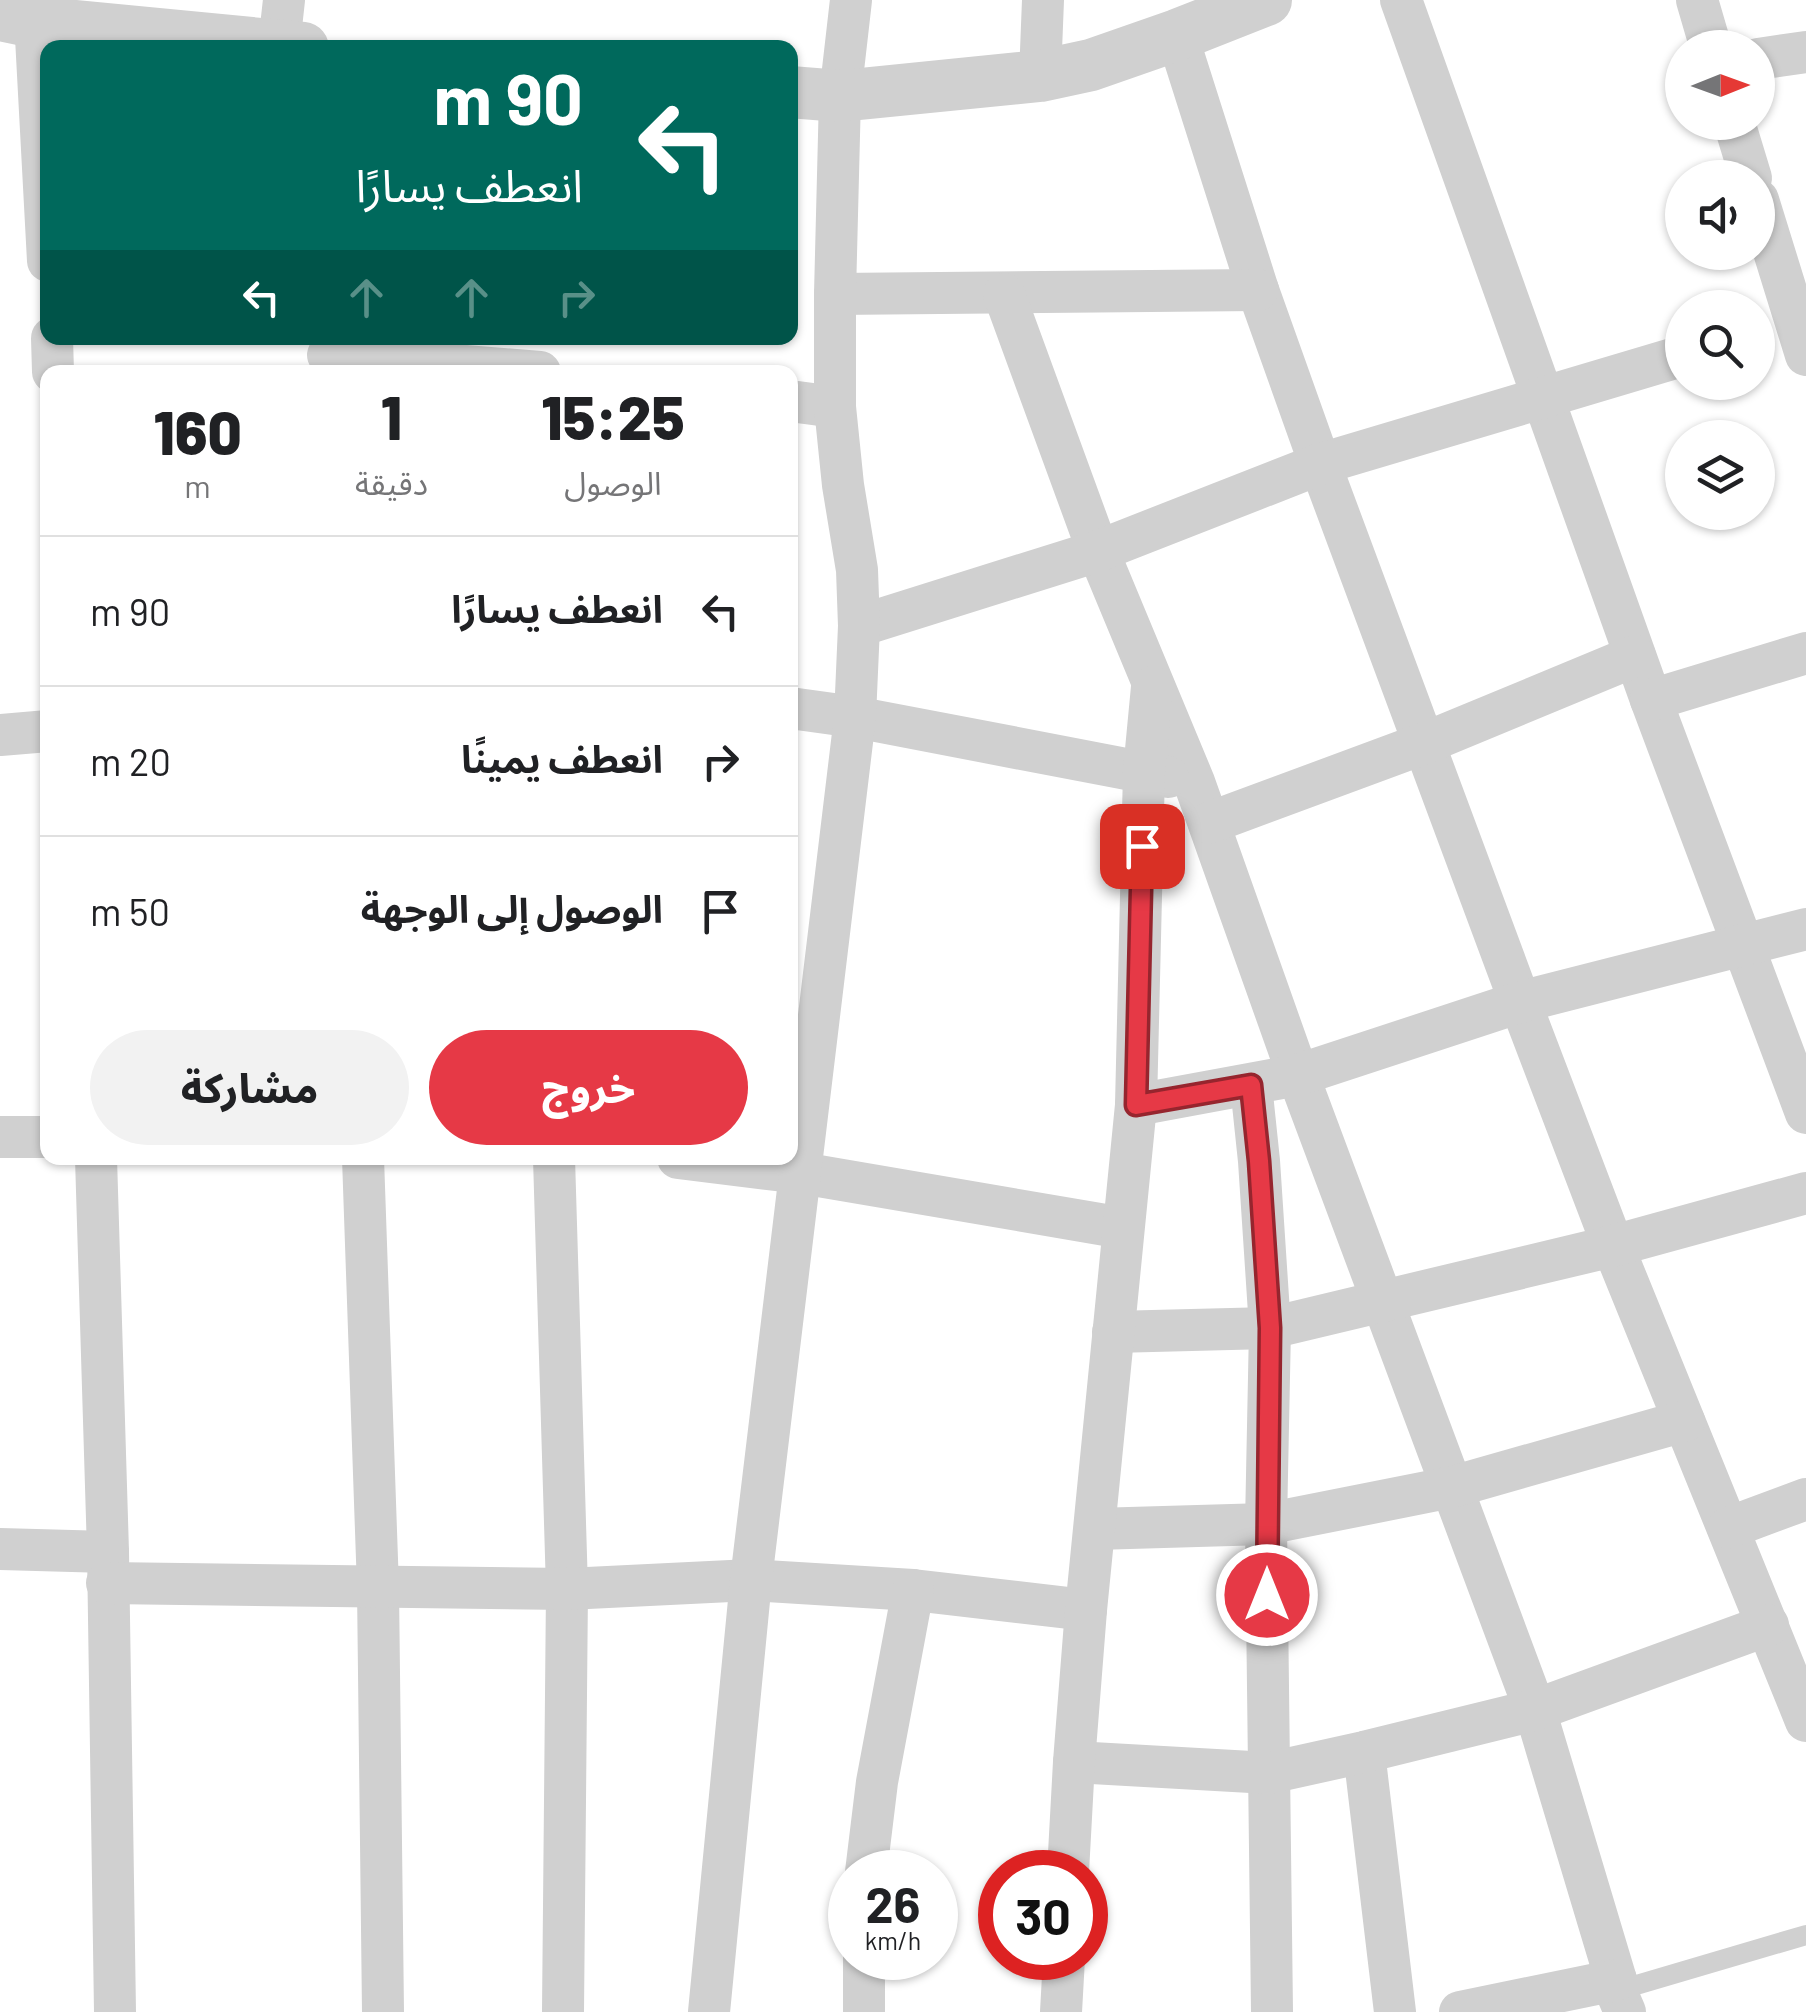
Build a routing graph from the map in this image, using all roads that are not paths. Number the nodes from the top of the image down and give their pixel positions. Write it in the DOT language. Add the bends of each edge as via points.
graph roads {
  1 [pos="852,0"];
  2 [pos="1043,0"];
  3 [pos="1266,0"];
  4 [pos="1401,0"];
  5 [pos="1697,0"];
  6 [pos="23,12"];
  7 [pos="1706,30"];
  8 [pos="289,31"];
  9 [pos="1177,35"];
  10 [pos="1806,52"];
  11 [pos="1775,57"];
  12 [pos="1040,76"];
  13 [pos="815,94"];
  14 [pos="40,181"];
  15 [pos="1775,269"];
  16 [pos="1258,290"];
  17 [pos="835,294"];
  18 [pos="1004,294"];
  19 [pos="1791,333"];
  20 [pos="328,355"];
  21 [pos="1665,361"];
  22 [pos="453,365"];
  23 [pos="1542,396"];
  24 [pos="798,402"];
  25 [pos="835,406"];
  26 [pos="1320,464"];
  27 [pos="1098,550"];
  28 [pos="859,626"];
  29 [pos="1806,653"];
  30 [pos="1636,656"];
  31 [pos="1152,683"];
  32 [pos="1651,700"];
  33 [pos="798,709"];
  34 [pos="855,718"];
  35 [pos="40,732"];
  36 [pos="0,735"];
  37 [pos="1425,743"];
  38 [pos="1144,771"];
  39 [pos="1194,782"];
  40 [pos="1209,823"];
  41 [pos="1806,929"];
  42 [pos="1741,945"];
  43 [pos="1520,1002"];
  44 [pos="1298,1075"];
  45 [pos="1251,1085"];
  46 [pos="1136,1105"];
  47 [pos="1806,1113"];
  48 [pos="0,1137"];
  49 [pos="40,1137"];
  50 [pos="96,1165"];
  51 [pos="363,1165"];
  52 [pos="554,1165"];
  53 [pos="732,1165"];
  54 [pos="801,1174"];
  55 [pos="1806,1193"];
  56 [pos="1123,1228"];
  57 [pos="1613,1246"];
  58 [pos="1383,1301"];
  59 [pos="1270,1328"];
  60 [pos="1113,1332"];
  61 [pos="1684,1421"];
  62 [pos="1452,1487"];
  63 [pos="1806,1499"];
  64 [pos="1266,1524"];
  65 [pos="1728,1528"];
  66 [pos="1094,1529"];
  67 [pos="0,1549"];
  68 [pos="107,1568"];
  69 [pos="751,1580"];
  70 [pos="378,1588"];
  71 [pos="568,1589"];
  72 [pos="913,1590"];
  73 [pos="1086,1610"];
  74 [pos="1768,1624"];
  75 [pos="1535,1710"];
  76 [pos="1806,1721"];
  77 [pos="1364,1752"];
  78 [pos="1074,1762"];
  79 [pos="1269,1773"];
  80 [pos="869,1850"];
  81 [pos="1069,1850"];
  82 [pos="1806,1934"];
  83 [pos="864,1980"];
  84 [pos="1063,1980"];
  85 [pos="1619,1994"];
  86 [pos="116,2012"];
  87 [pos="383,2012"];
  88 [pos="564,2012"];
  89 [pos="709,2012"];
  90 [pos="864,2012"];
  91 [pos="1061,2012"];
  92 [pos="1272,2012"];
  93 [pos="1395,2012"];
  94 [pos="1460,2012"];
  1 -- 13 [label="street"];
  2 -- 12 [label="street"];
  3 -- 9 [label="street"];
  4 -- 23 [label="street"];
  5 -- 7 [label="street"];
  6 -- 8 [label="street"];
  6 -- 14 [label="street"];
  9 -- 12 [label="street"];
  9 -- 16 [label="street"];
  10 -- 11 [label="street"];
  12 -- 13 [label="street"];
  13 -- 17 [label="street"];
  15 -- 19 [label="street"];
  16 -- 18 [label="street"];
  16 -- 26 [label="street"];
  17 -- 18 [label="street"];
  17 -- 25 [label="street"];
  18 -- 27 [label="street"];
  20 -- 22 [label="street"];
  21 -- 23 [label="street"];
  23 -- 26 [label="street"];
  23 -- 30 [label="street"];
  24 -- 25 [label="street"];
  25 -- 28 [label="street"];
  26 -- 27 [label="street"];
  26 -- 37 [label="street"];
  27 -- 28 [label="street"];
  27 -- 31 [label="street"];
  28 -- 34 [label="street"];
  29 -- 32 [label="street"];
  30 -- 32 [label="street"];
  30 -- 37 [label="street"];
  31 -- 38 [label="street"];
  31 -- 39 [label="street"];
  32 -- 42 [label="street"];
  33 -- 34 [label="street"];
  34 -- 38 [label="street"];
  34 -- 54 [label="street"];
  35 -- 36 [label="street"];
  37 -- 40 [label="street"];
  37 -- 43 [label="street"];
  38 -- 39 [label="street"];
  38 -- 46 [label="street"];
  39 -- 40 [label="street"];
  40 -- 44 [label="street"];
  41 -- 42 [label="street"];
  42 -- 43 [label="street"];
  42 -- 47 [label="street"];
  43 -- 44 [label="street"];
  43 -- 57 [label="street"];
  44 -- 45 [label="street"];
  44 -- 58 [label="street"];
  45 -- 46 [label="street"];
  45 -- 59 [label="street"];
  46 -- 56 [label="street"];
  48 -- 49 [label="street"];
  50 -- 68 [label="street"];
  51 -- 70 [label="street"];
  52 -- 71 [label="street"];
  53 -- 54 [label="street"];
  54 -- 56 [label="street"];
  54 -- 69 [label="street"];
  55 -- 57 [label="street"];
  56 -- 60 [label="street"];
  57 -- 58 [label="street"];
  57 -- 61 [label="street"];
  58 -- 59 [label="street"];
  58 -- 62 [label="street"];
  59 -- 60 [label="street"];
  59 -- 64 [label="street"];
  60 -- 66 [label="street"];
  61 -- 62 [label="street"];
  61 -- 65 [label="street"];
  62 -- 64 [label="street"];
  62 -- 75 [label="street"];
  63 -- 65 [label="street"];
  64 -- 66 [label="street"];
  64 -- 79 [label="street"];
  65 -- 74 [label="street"];
  66 -- 73 [label="street"];
  67 -- 68 [label="street"];
  68 -- 70 [label="street"];
  68 -- 86 [label="street"];
  69 -- 71 [label="street"];
  69 -- 72 [label="street"];
  69 -- 89 [label="street"];
  70 -- 71 [label="street"];
  70 -- 87 [label="street"];
  71 -- 88 [label="street"];
  72 -- 73 [label="street"];
  72 -- 80 [label="street"];
  73 -- 78 [label="street"];
  74 -- 75 [label="street"];
  74 -- 76 [label="street"];
  75 -- 77 [label="street"];
  75 -- 85 [label="street"];
  77 -- 79 [label="street"];
  77 -- 93 [label="street"];
  78 -- 79 [label="street"];
  78 -- 81 [label="street"];
  79 -- 92 [label="street"];
  82 -- 85 [label="lane"];
  83 -- 90 [label="street"];
  84 -- 91 [label="street"];
  85 -- 94 [label="street"];
}
